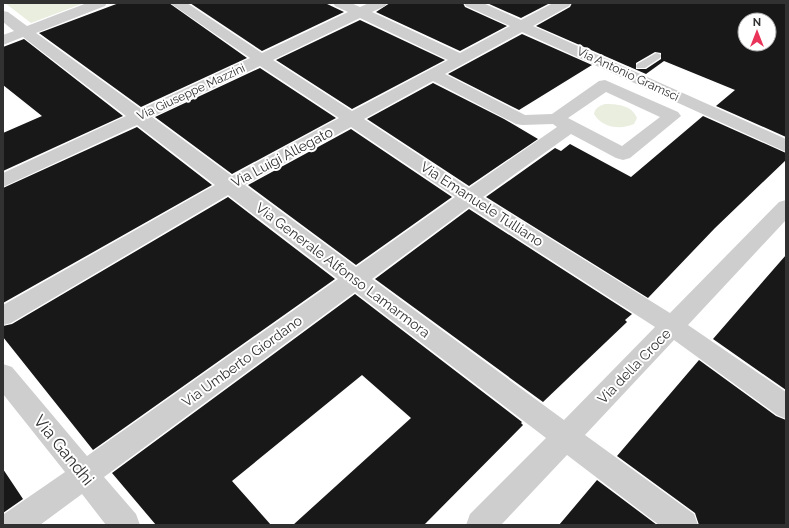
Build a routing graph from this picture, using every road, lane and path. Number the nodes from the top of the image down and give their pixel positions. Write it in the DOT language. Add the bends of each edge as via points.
graph roads {
  1 [pos="100,3"];
  2 [pos="177,3"];
  3 [pos="340,3"];
  4 [pos="380,3"];
  5 [pos="471,3"];
  6 [pos="564,3"];
  7 [pos="360,12"];
  8 [pos="3,15"];
  9 [pos="524,26"];
  10 [pos="25,32"];
  11 [pos="3,40"];
  12 [pos="656,56"];
  13 [pos="261,59"];
  14 [pos="461,60"];
  15 [pos="635,70"];
  16 [pos="434,75"];
  17 [pos="139,117"];
  18 [pos="352,120"];
  19 [pos="563,123"];
  20 [pos="786,146"];
  21 [pos="3,181"];
  22 [pos="230,186"];
  23 [pos="468,197"];
  24 [pos="786,207"];
  25 [pos="355,279"];
  26 [pos="3,316"];
  27 [pos="672,326"];
  28 [pos="3,375"];
  29 [pos="786,407"];
  30 [pos="566,437"];
  31 [pos="84,475"];
  32 [pos="15,525"];
  33 [pos="125,525"];
  34 [pos="481,525"];
  35 [pos="683,525"];
  1 -- 10 [label="street"];
  2 -- 13 [label="street, Via Emanuele Tulliano"];
  3 -- 7 [label="street"];
  4 -- 7 [label="street, Via Giuseppe Mazzini"];
  5 -- 9 [label="street, Via Antonio Gramsci"];
  6 -- 9 [label="street, Via Luigi Allegato"];
  7 -- 13 [label="street, Via Giuseppe Mazzini"];
  7 -- 14 [label="street"];
  8 -- 10 [label="street, Via Generale Alfonso Lamarmora"];
  9 -- 14 [label="street, Via Luigi Allegato"];
  9 -- 15 [label="street, Via Antonio Gramsci"];
  10 -- 11 [label="street"];
  10 -- 17 [label="street, Via Generale Alfonso Lamarmora"];
  12 -- 15 [label="lane"];
  13 -- 17 [label="street, Via Giuseppe Mazzini"];
  13 -- 18 [label="street, Via Emanuele Tulliano"];
  14 -- 16 [label="street, Via Luigi Allegato"];
  15 -- 20 [label="street, Via Antonio Gramsci"];
  16 -- 18 [label="street, Via Luigi Allegato"];
  16 -- 19 [label="street" via="522,120"];
  17 -- 21 [label="street, Via Giuseppe Mazzini"];
  17 -- 22 [label="street, Via Generale Alfonso Lamarmora"];
  18 -- 22 [label="street, Via Luigi Allegato"];
  18 -- 23 [label="street, Via Emanuele Tulliano"];
  19 -- 19 [label="street, Via Umberto Giordano" via="623,154 672,116 606,85"];
  19 -- 23 [label="street, Via Umberto Giordano"];
  22 -- 25 [label="street, Via Generale Alfonso Lamarmora"];
  22 -- 26 [label="street, Via Luigi Allegato"];
  23 -- 25 [label="street, Via Umberto Giordano"];
  23 -- 27 [label="street, Via Emanuele Tulliano"];
  24 -- 27 [label="street, Via della Croce"];
  25 -- 30 [label="street, Via Generale Alfonso Lamarmora"];
  25 -- 31 [label="street, Via Umberto Giordano"];
  27 -- 29 [label="street, Via Emanuele Tulliano"];
  27 -- 30 [label="street, Via della Croce"];
  28 -- 31 [label="street, Via Gandhi"];
  30 -- 34 [label="street, Via della Croce"];
  30 -- 35 [label="street, Via Generale Alfonso Lamarmora"];
  31 -- 32 [label="street, Via Umberto Giordano"];
  31 -- 33 [label="street, Via Gandhi"];
}
